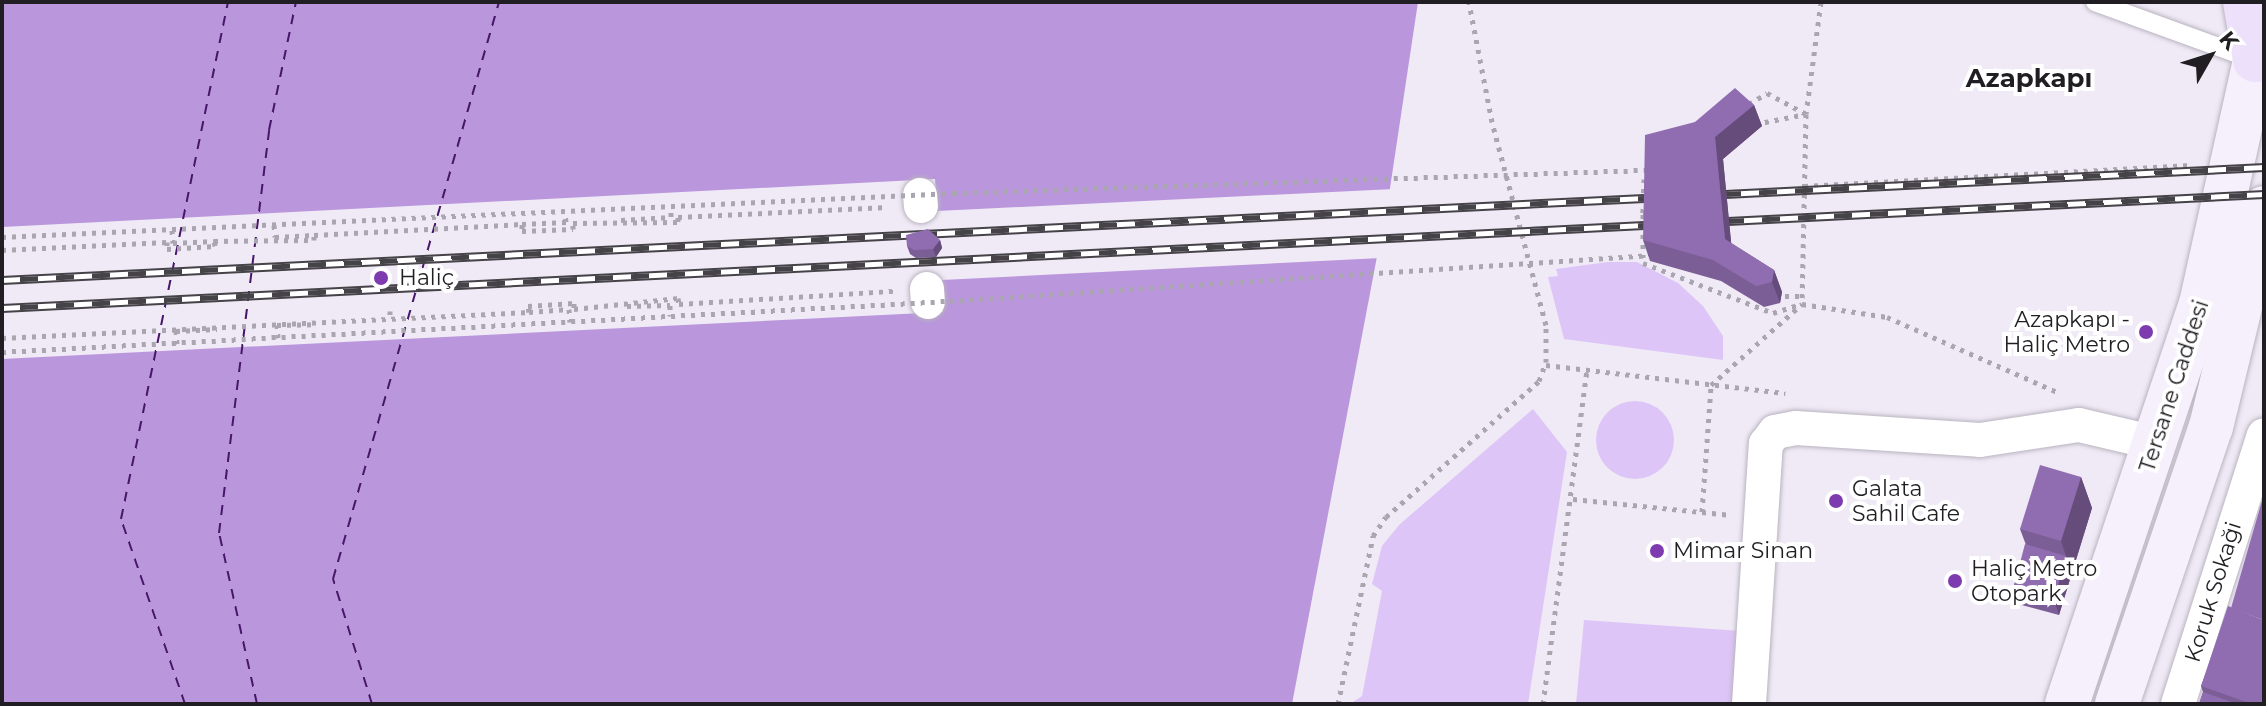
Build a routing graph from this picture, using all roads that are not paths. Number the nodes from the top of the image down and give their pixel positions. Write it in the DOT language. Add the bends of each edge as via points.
graph roads {
  1 [pos="2095,2"];
  2 [pos="2245,2"];
  3 [pos="2260,43"];
  4 [pos="2263,223"];
  5 [pos="2264,435"];
  6 [pos="2156,443"];
  7 [pos="2258,470"];
  8 [pos="1749,704"];
  9 [pos="2067,704"];
  10 [pos="2117,704"];
  11 [pos="2178,704"];
  1 -- 3 [label="lane"];
  2 -- 3 [label="main road"];
  3 -- 6 [label="main road, Tersane Caddesi" via="2201,304"];
  4 -- 10 [label="main road, Tersane Caddesi" via="2211,427"];
  5 -- 7 [label="street, Koruk Sokaği"];
  6 -- 8 [label="street" via="2079,425 1980,440 1796,428 1775,432 1766,444"];
  6 -- 9 [label="main road, Tersane Caddesi"];
  7 -- 11 [label="street, Koruk Sokaği"];
}
